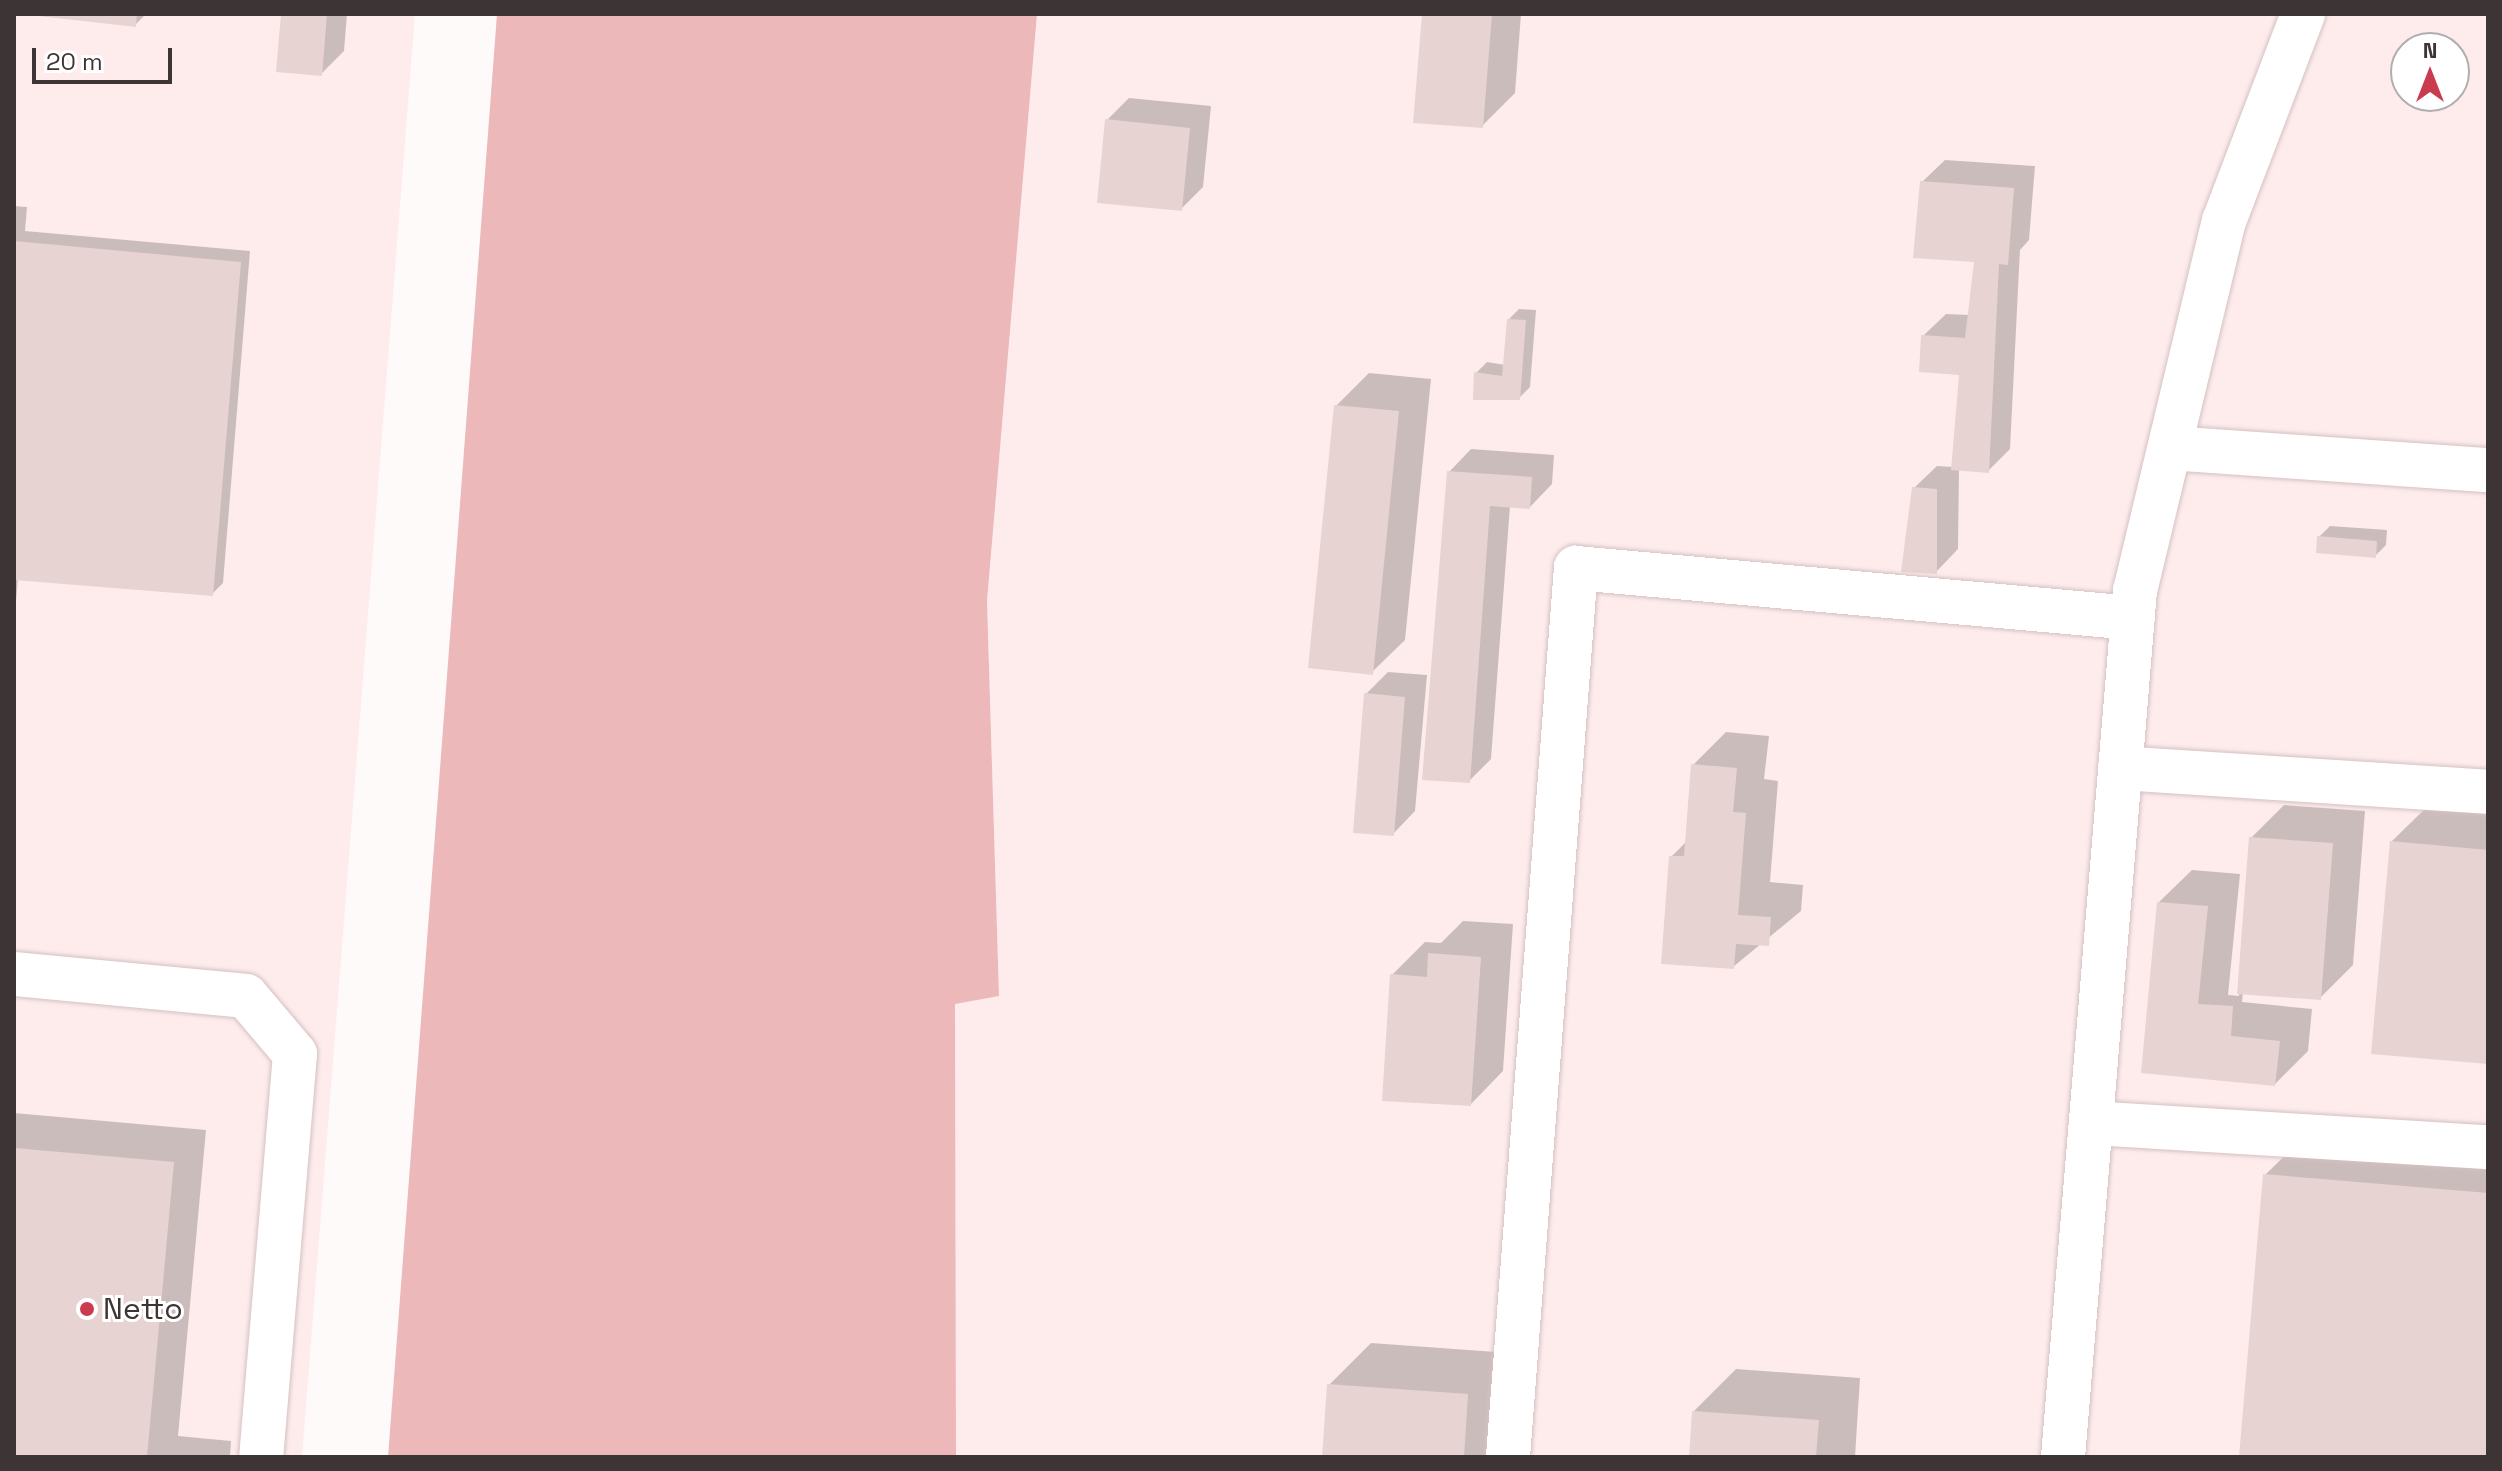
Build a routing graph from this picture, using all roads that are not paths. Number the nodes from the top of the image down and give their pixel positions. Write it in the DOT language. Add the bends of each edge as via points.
graph roads {
  1 [pos="2303,14"];
  2 [pos="2170,448"];
  3 [pos="2488,470"];
  4 [pos="2133,618"];
  5 [pos="2120,768"];
  6 [pos="2488,792"];
  7 [pos="14,974"];
  8 [pos="2091,1123"];
  9 [pos="2488,1147"];
  10 [pos="261,1457"];
  11 [pos="1508,1457"];
  12 [pos="2063,1457"];
  1 -- 2 [label="lane" via="2224,221"];
  2 -- 3 [label="lane"];
  2 -- 4 [label="lane"];
  4 -- 5 [label="lane"];
  4 -- 11 [label="lane" via="1576,568"];
  5 -- 6 [label="lane"];
  5 -- 8 [label="lane"];
  7 -- 10 [label="lane" via="246,996 295,1054"];
  8 -- 9 [label="lane"];
  8 -- 12 [label="lane"];
}
